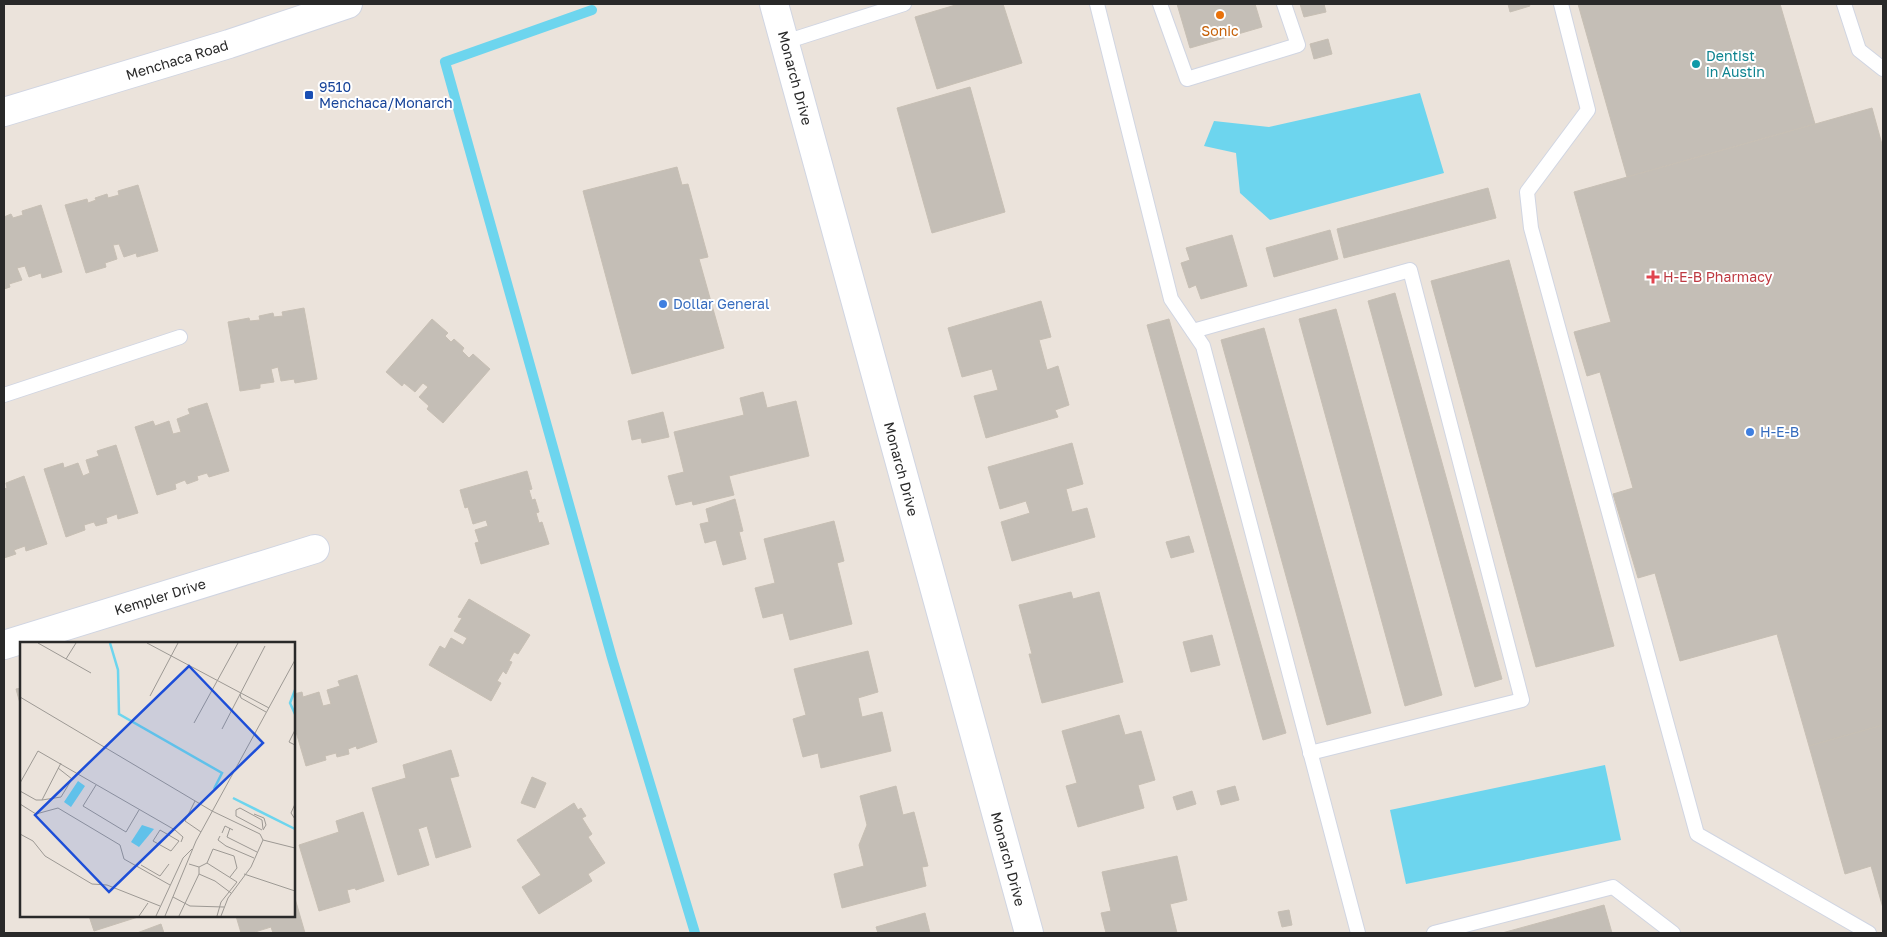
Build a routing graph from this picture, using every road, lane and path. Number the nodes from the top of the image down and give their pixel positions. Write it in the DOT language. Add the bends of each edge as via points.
graph roads {
  1 [pos="348,4"];
  2 [pos="774,4"];
  3 [pos="904,4"];
  4 [pos="1097,4"];
  5 [pos="1160,4"];
  6 [pos="1284,4"];
  7 [pos="1561,4"];
  8 [pos="1844,4"];
  9 [pos="785,42"];
  10 [pos="1883,69"];
  11 [pos="4,112"];
  12 [pos="1192,331"];
  13 [pos="180,337"];
  14 [pos="4,395"];
  15 [pos="315,549"];
  16 [pos="4,645"];
  17 [pos="1310,753"];
  18 [pos="1029,933"];
  19 [pos="1358,933"];
  20 [pos="1434,933"];
  21 [pos="1673,933"];
  22 [pos="1869,933"];
  1 -- 11 [label="street, Menchaca Road" via="201,53"];
  2 -- 9 [label="street, Monarch Drive"];
  3 -- 9 [label="lane"];
  4 -- 12 [label="lane" via="1171,300"];
  5 -- 6 [label="lane" via="1187,79 1298,45"];
  7 -- 22 [label="lane" via="1588,110 1527,192 1531,228 1697,834"];
  8 -- 10 [label="lane" via="1859,50"];
  9 -- 18 [label="street, Monarch Drive"];
  12 -- 17 [label="lane" via="1203,346"];
  12 -- 17 [label="lane" via="1410,270 1522,700"];
  13 -- 14 [label="lane"];
  15 -- 16 [label="street, Kempler Drive"];
  17 -- 19 [label="lane"];
  20 -- 21 [label="lane" via="1613,887"];
}
